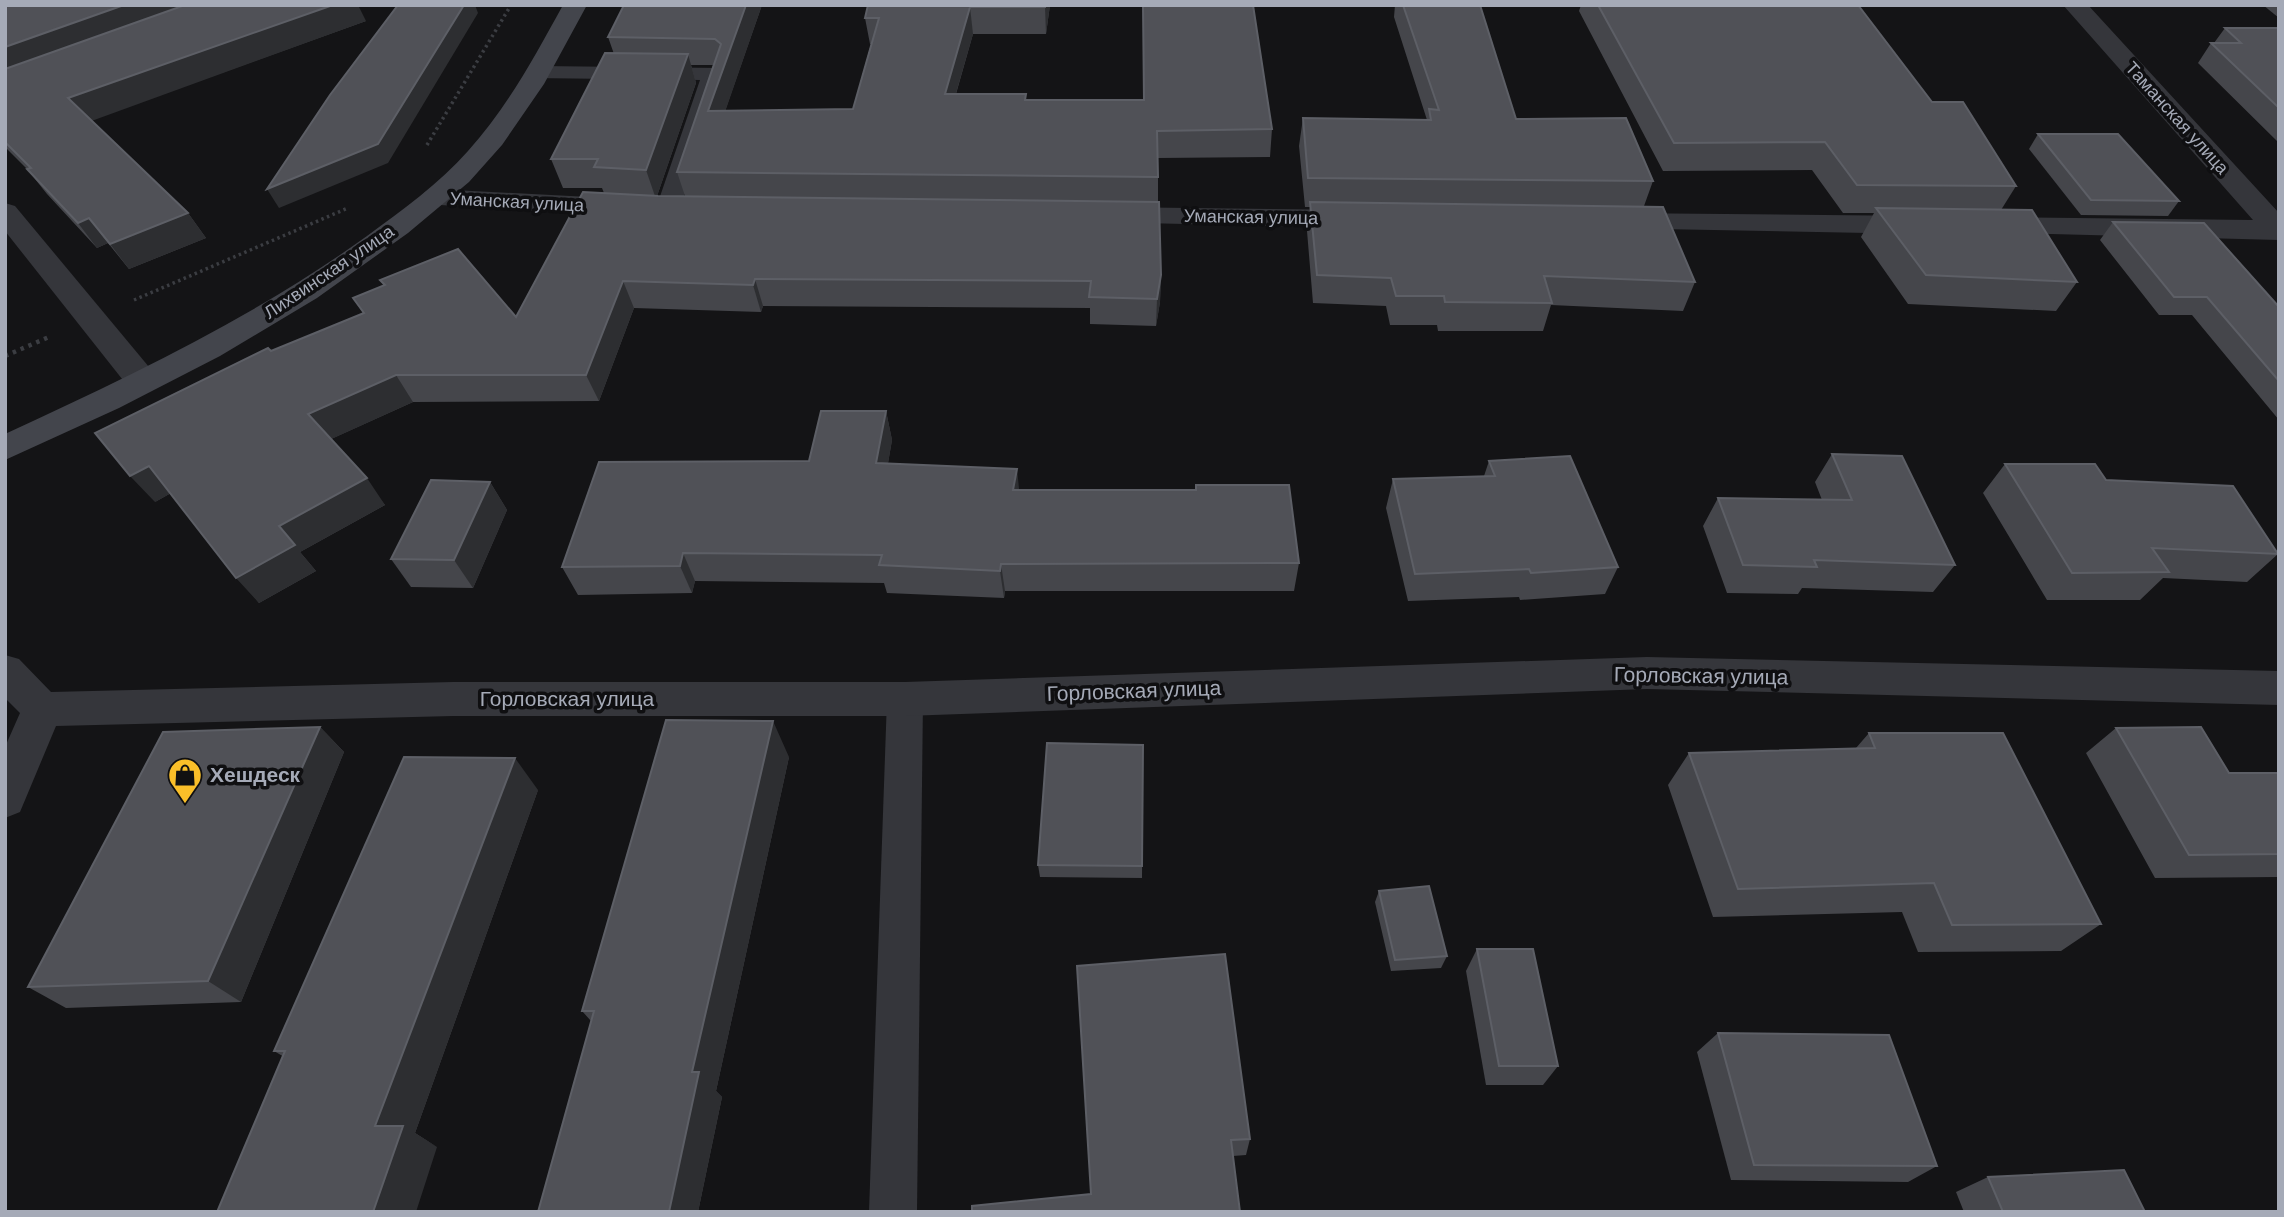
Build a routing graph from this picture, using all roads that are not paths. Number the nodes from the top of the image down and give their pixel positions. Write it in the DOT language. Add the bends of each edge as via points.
graph roads {
  1 [pos="575,5"];
  2 [pos="2075,5"];
  3 [pos="538,73"];
  4 [pos="435,198"];
  5 [pos="682,211"];
  6 [pos="5,212"];
  7 [pos="1087,216"];
  8 [pos="1381,219"];
  9 [pos="1591,221"];
  10 [pos="2278,230"];
  11 [pos="142,381"];
  12 [pos="5,448"];
  13 [pos="5,671"];
  14 [pos="2279,688"];
  15 [pos="905,699"];
  16 [pos="42,709"];
  17 [pos="5,799"];
  18 [pos="893,1212"];
  1 -- 3 [label="main road, Лихвинская улица"];
  2 -- 10 [label="street, Таманская улица"];
  3 -- 4 [label="main road, Лихвинская улица" via="476,159"];
  3 -- 5 [label="lane" via="714,73"];
  4 -- 5 [label="street, Уманская улица"];
  4 -- 11 [label="main road, Лихвинская улица" via="312,288"];
  6 -- 11 [label="street"];
  7 -- 8 [label="street, Уманская улица"];
  9 -- 10 [label="street"];
  11 -- 12 [label="main road, Лихвинская улица"];
  13 -- 16 [label="street"];
  14 -- 15 [label="street, Горловская улица" via="1647,673"];
  15 -- 16 [label="street, Горловская улица" via="453,699"];
  15 -- 18 [label="lane"];
  16 -- 17 [label="street"];
}
